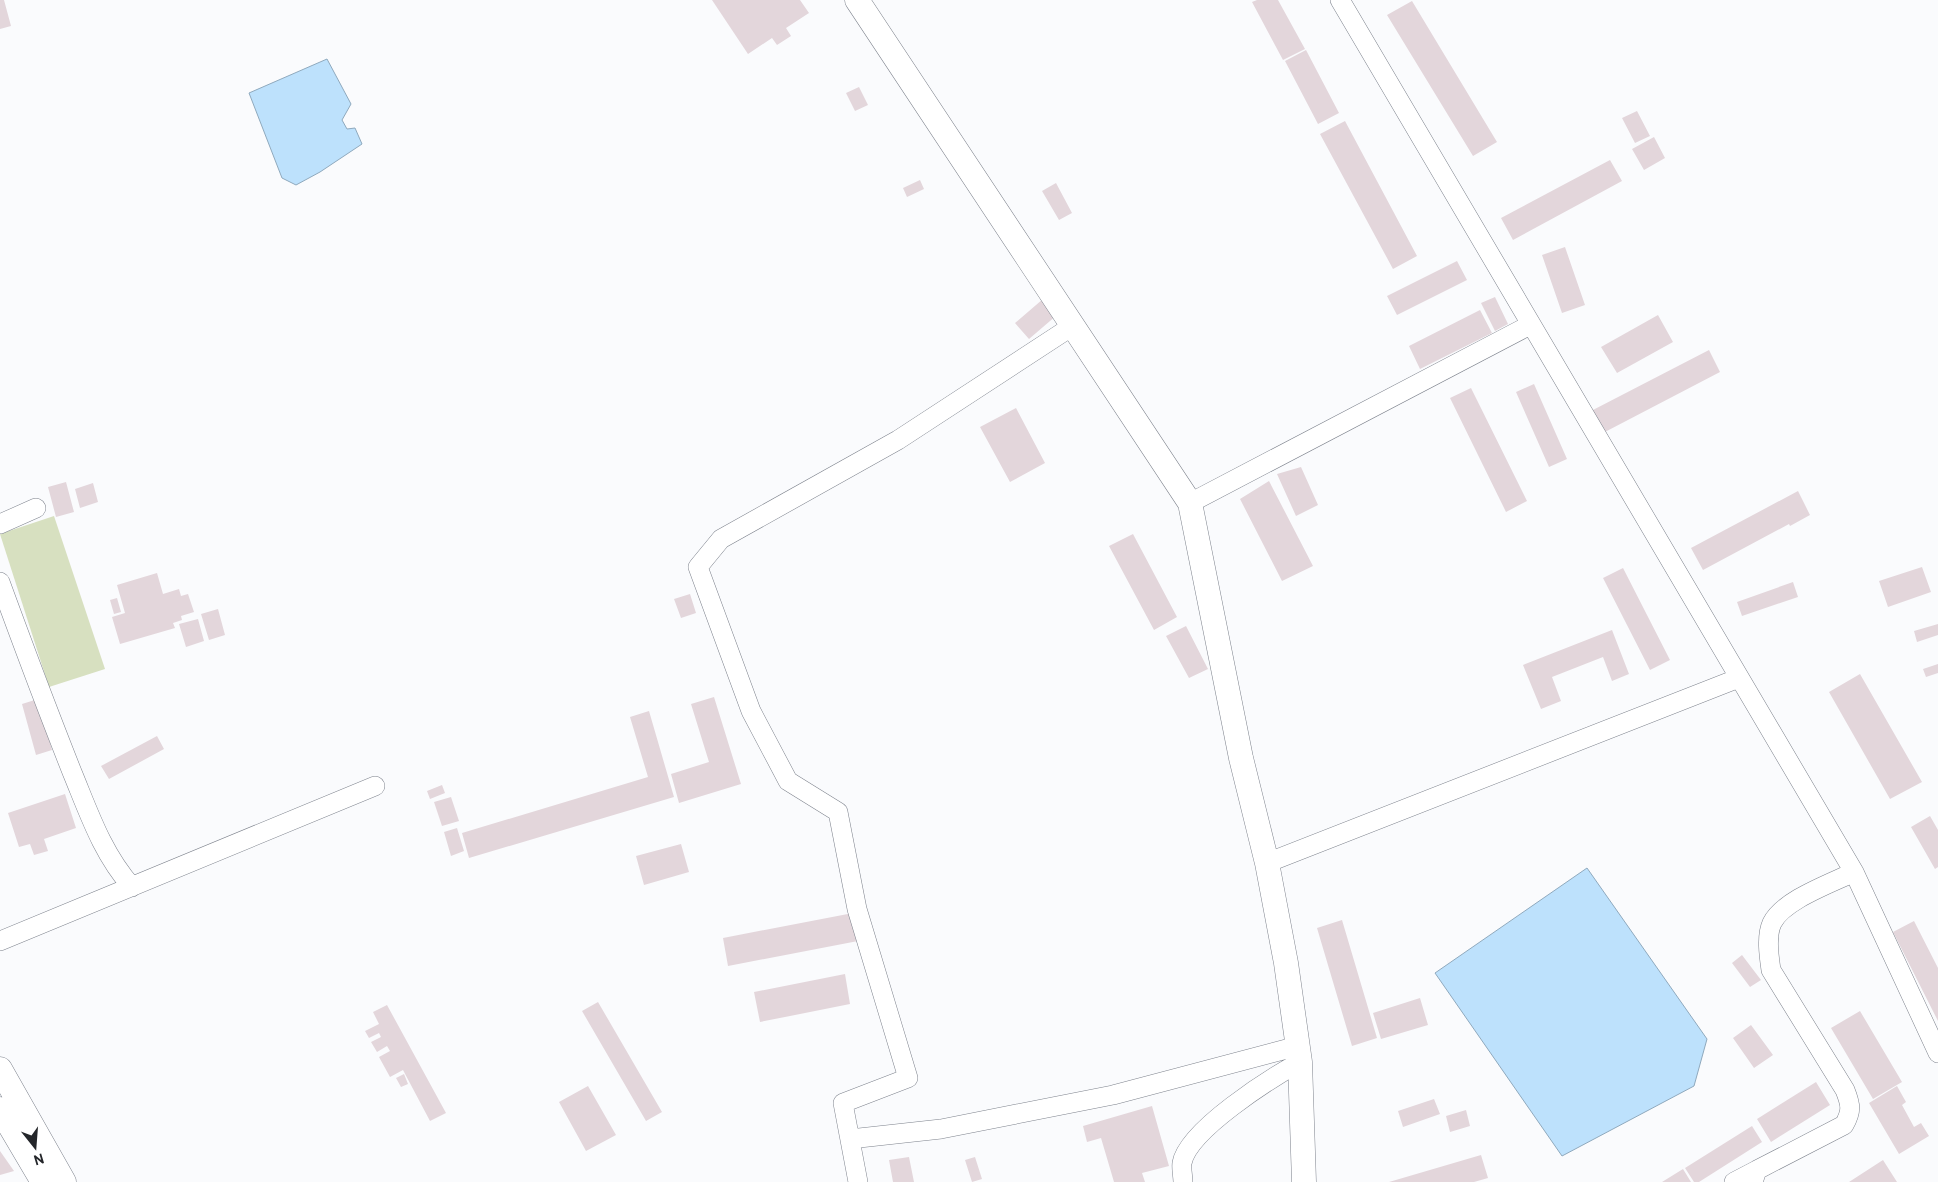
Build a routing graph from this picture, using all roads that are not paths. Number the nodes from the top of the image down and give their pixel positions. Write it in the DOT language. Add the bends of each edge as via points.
graph roads {
  1 [pos="857,0"];
  2 [pos="1340,0"];
  3 [pos="1530,324"];
  4 [pos="1074,325"];
  5 [pos="1190,503"];
  6 [pos="36,508"];
  7 [pos="0,524"];
  8 [pos="0,582"];
  9 [pos="1739,678"];
  10 [pos="375,786"];
  11 [pos="1267,863"];
  12 [pos="1854,872"];
  13 [pos="132,887"];
  14 [pos="0,941"];
  15 [pos="1938,1053"];
  16 [pos="1299,1054"];
  17 [pos="0,1069"];
  18 [pos="0,1109"];
  19 [pos="850,1139"];
  20 [pos="1755,1176"];
  21 [pos="43,1182"];
  22 [pos="64,1182"];
  23 [pos="858,1182"];
  24 [pos="1183,1182"];
  25 [pos="1304,1182"];
  26 [pos="1734,1182"];
  1 -- 4 [label="main road"];
  2 -- 3 [label="street"];
  3 -- 5 [label="street"];
  3 -- 9 [label="street"];
  4 -- 5 [label="main road"];
  4 -- 19 [label="street" via="898,440 721,539 698,567 751,711 788,781 838,812 857,909 908,1078 844,1103"];
  5 -- 11 [label="main road" via="1240,758"];
  6 -- 7 [label="street"];
  8 -- 13 [label="street" via="48,714 99,839 117,870"];
  9 -- 11 [label="street"];
  9 -- 12 [label="street"];
  10 -- 13 [label="street"];
  11 -- 16 [label="main road"];
  12 -- 15 [label="street"];
  12 -- 20 [label="street" via="1788,906 1772,923 1768,952 1771,970 1844,1090 1850,1113 1844,1125"];
  13 -- 14 [label="street"];
  16 -- 19 [label="street" via="941,1129"];
  16 -- 24 [label="street" via="1234,1104 1195,1140 1182,1162"];
  16 -- 25 [label="main road"];
  17 -- 22 [label="main road"];
  18 -- 21 [label="main road"];
  19 -- 23 [label="street"];
  20 -- 26 [label="street"];
}
